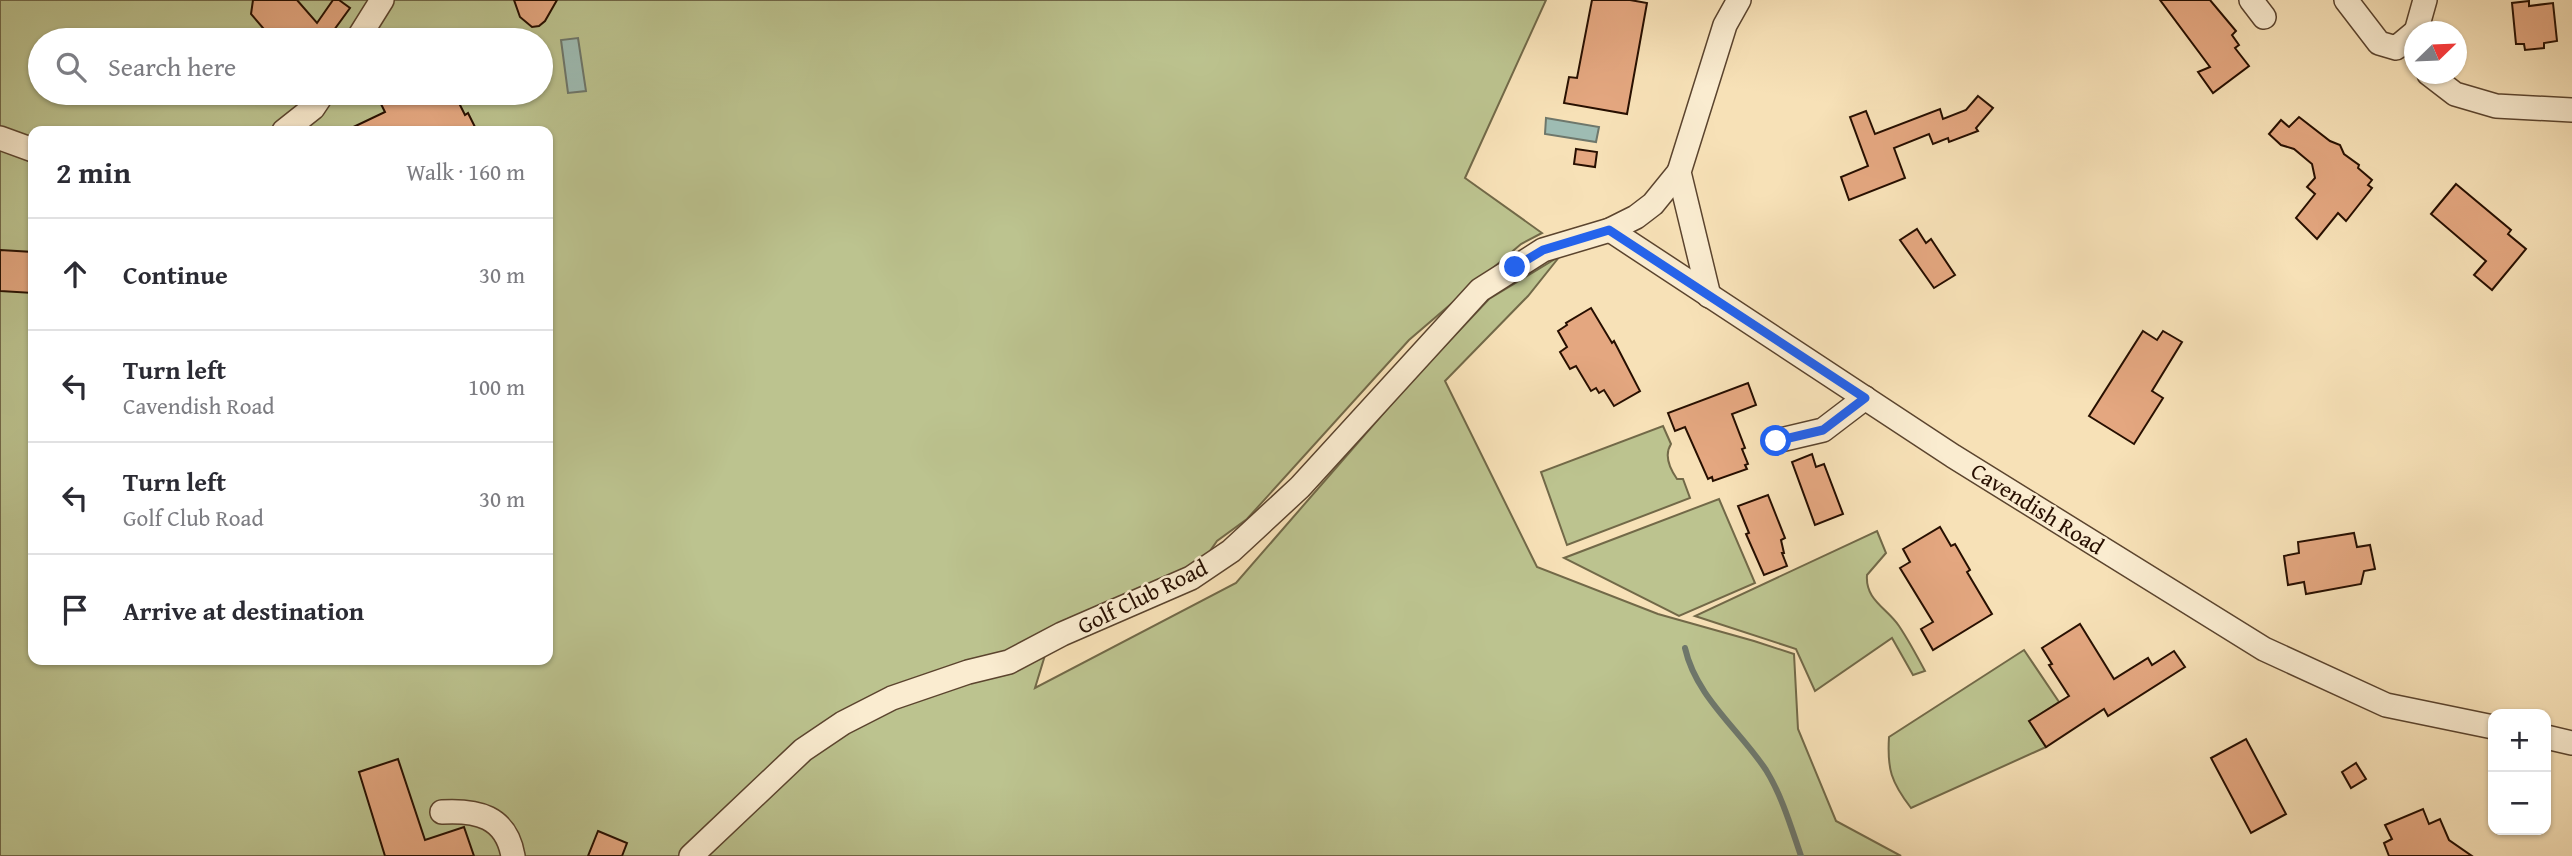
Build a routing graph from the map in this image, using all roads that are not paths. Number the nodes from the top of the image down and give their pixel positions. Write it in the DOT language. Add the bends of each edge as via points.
graph roads {
  1 [pos="382,0"];
  2 [pos="1739,0"];
  3 [pos="2346,0"];
  4 [pos="2425,0"];
  5 [pos="2418,21"];
  6 [pos="364,28"];
  7 [pos="2404,55"];
  8 [pos="2442,84"];
  9 [pos="315,105"];
  10 [pos="2572,110"];
  11 [pos="290,126"];
  12 [pos="0,138"];
  13 [pos="28,148"];
  14 [pos="1679,172"];
  15 [pos="1609,230"];
  16 [pos="1709,296"];
  17 [pos="1865,398"];
  18 [pos="1776,441"];
  19 [pos="2488,726"];
  20 [pos="2551,738"];
  21 [pos="2572,743"];
  22 [pos="442,812"];
  23 [pos="513,856"];
  24 [pos="691,856"];
  1 -- 6 [label="street"];
  2 -- 14 [label="street" via="1725,25"];
  3 -- 7 [label="street" via="2379,43"];
  4 -- 5 [label="street"];
  8 -- 10 [label="street" via="2455,94 2496,106"];
  9 -- 11 [label="street"];
  12 -- 13 [label="street"];
  14 -- 15 [label="street, Golf Club Road" via="1653,204"];
  14 -- 16 [label="street"];
  15 -- 16 [label="street, Cavendish Road"];
  15 -- 24 [label="street, Golf Club Road" via="1543,250 1480,290 1292,495 1231,551 1191,578 1009,662 891,698 843,723 803,750"];
  16 -- 17 [label="street, Cavendish Road"];
  17 -- 18 [label="street" via="1823,430"];
  17 -- 19 [label="street, Cavendish Road" via="2264,649 2386,705"];
  20 -- 21 [label="street"];
  22 -- 23 [label="street" via="463,811 501,825"];
}
